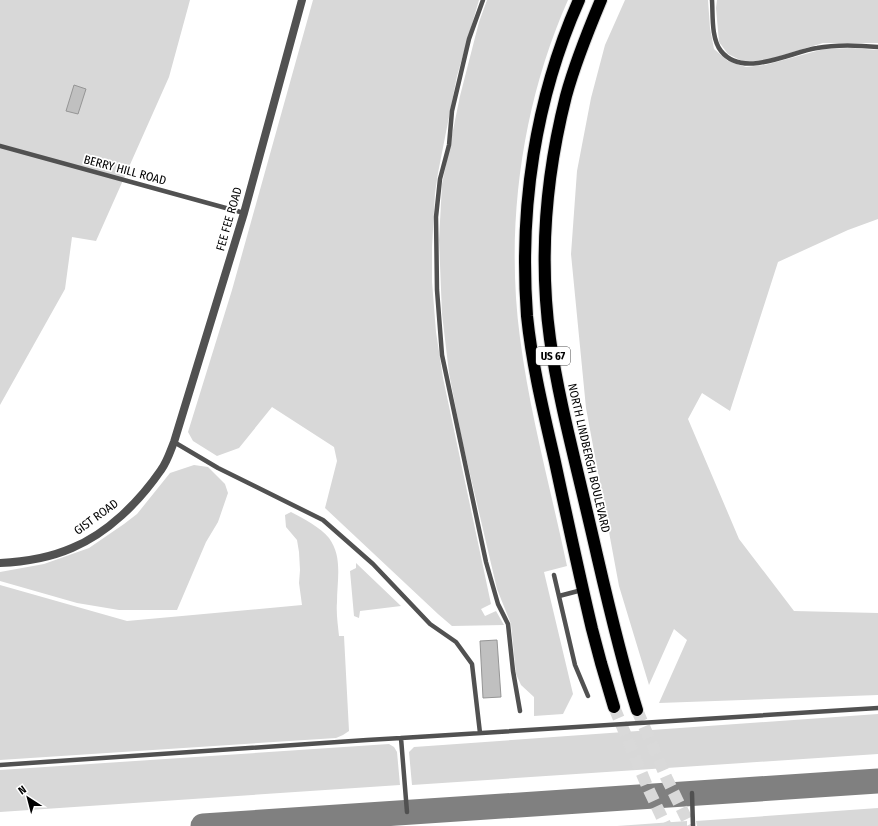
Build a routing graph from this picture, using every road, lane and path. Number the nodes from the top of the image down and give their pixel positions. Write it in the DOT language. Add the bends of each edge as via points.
graph roads {
  1 [pos="302,0"];
  2 [pos="483,0"];
  3 [pos="579,0"];
  4 [pos="601,0"];
  5 [pos="712,0"];
  6 [pos="878,47"];
  7 [pos="0,146"];
  8 [pos="244,213"];
  9 [pos="174,442"];
  10 [pos="0,563"];
  11 [pos="554,575"];
  12 [pos="583,590"];
  13 [pos="559,596"];
  14 [pos="588,696"];
  15 [pos="614,707"];
  16 [pos="878,708"];
  17 [pos="637,710"];
  18 [pos="520,711"];
  19 [pos="480,733"];
  20 [pos="401,738"];
  21 [pos="0,765"];
  22 [pos="692,793"];
  23 [pos="407,812"];
  24 [pos="694,826"];
  1 -- 8 [label="street, FEE FEE ROAD"];
  2 -- 18 [label="lane" via="469,39 452,111 449,145 440,178 436,217 436,290 444,363 486,562 498,604 508,624"];
  3 -- 12 [label="highway, US 67" via="558,55 535,144 525,249 528,318 536,379"];
  4 -- 17 [label="highway, NORTH LINDBERGH BOULEVARD / US 67" via="577,60 554,156 545,233 547,303 555,373 616,638"];
  5 -- 6 [label="lane" via="715,39 721,51 734,61 748,64 770,62 828,46 857,44"];
  7 -- 8 [label="lane, BERRY HILL ROAD"];
  8 -- 9 [label="street, FEE FEE ROAD"];
  9 -- 10 [label="street, GIST ROAD" via="162,469 143,493 121,516 95,536 72,548 43,558"];
  9 -- 19 [label="lane" via="218,468 322,520 373,564 430,624 456,642 472,664"];
  11 -- 13 [label="lane"];
  12 -- 13 [label="lane"];
  12 -- 15 [label="highway, US 67"];
  13 -- 14 [label="lane" via="575,665"];
  16 -- 19 [label="lane"];
  19 -- 20 [label="lane"];
  20 -- 21 [label="lane"];
  20 -- 23 [label="lane"];
  22 -- 24 [label="lane"];
}
